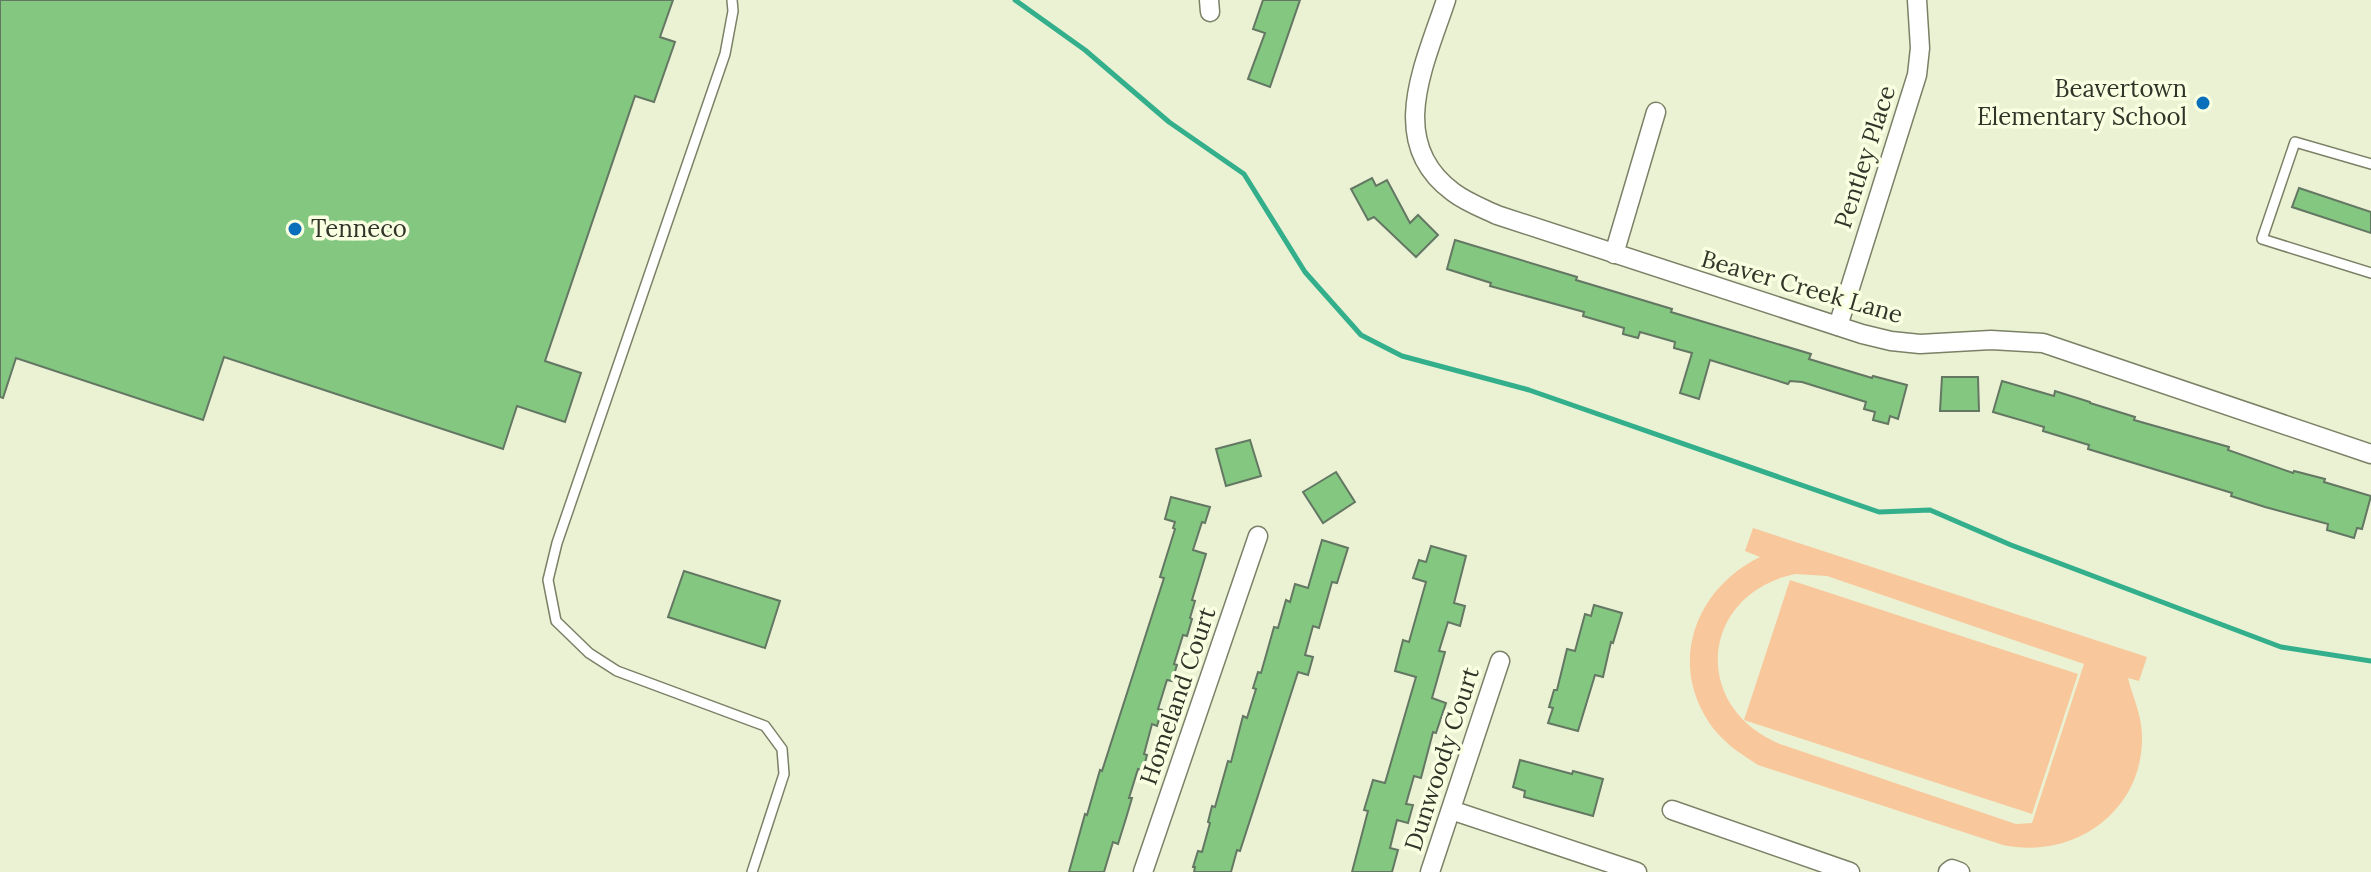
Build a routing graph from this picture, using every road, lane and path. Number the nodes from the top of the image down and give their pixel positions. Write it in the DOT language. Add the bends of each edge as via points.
graph roads {
  1 [pos="732,0"];
  2 [pos="1446,0"];
  3 [pos="1917,0"];
  4 [pos="1656,112"];
  5 [pos="2371,164"];
  6 [pos="1614,254"];
  7 [pos="2371,273"];
  8 [pos="1838,326"];
  9 [pos="2371,454"];
  10 [pos="1258,536"];
  11 [pos="1500,661"];
  12 [pos="1451,810"];
  13 [pos="1672,810"];
  14 [pos="752,872"];
  15 [pos="1143,872"];
  16 [pos="1430,872"];
  17 [pos="1637,872"];
  18 [pos="1850,872"];
  19 [pos="1948,872"];
  20 [pos="1960,872"];
  1 -- 14 [label="lane" via="725,54 548,580 556,621 589,653 617,671 765,726 782,749 784,774"];
  2 -- 6 [label="street, Beaver Creek Lane" via="1414,112 1415,135 1434,175 1452,192 1497,215"];
  3 -- 8 [label="street, Pentley Place" via="1917,75"];
  4 -- 6 [label="street"];
  5 -- 7 [label="lane" via="2295,142 2262,239"];
  6 -- 8 [label="street, Beaver Creek Lane"];
  8 -- 9 [label="street, Beaver Creek Lane" via="1920,344 2043,343"];
  10 -- 15 [label="street, Homeland Court"];
  11 -- 12 [label="street, Dunwoody Court"];
  12 -- 16 [label="street, Dunwoody Court"];
  12 -- 17 [label="street"];
  13 -- 18 [label="street"];
  19 -- 20 [label="street"];
}
